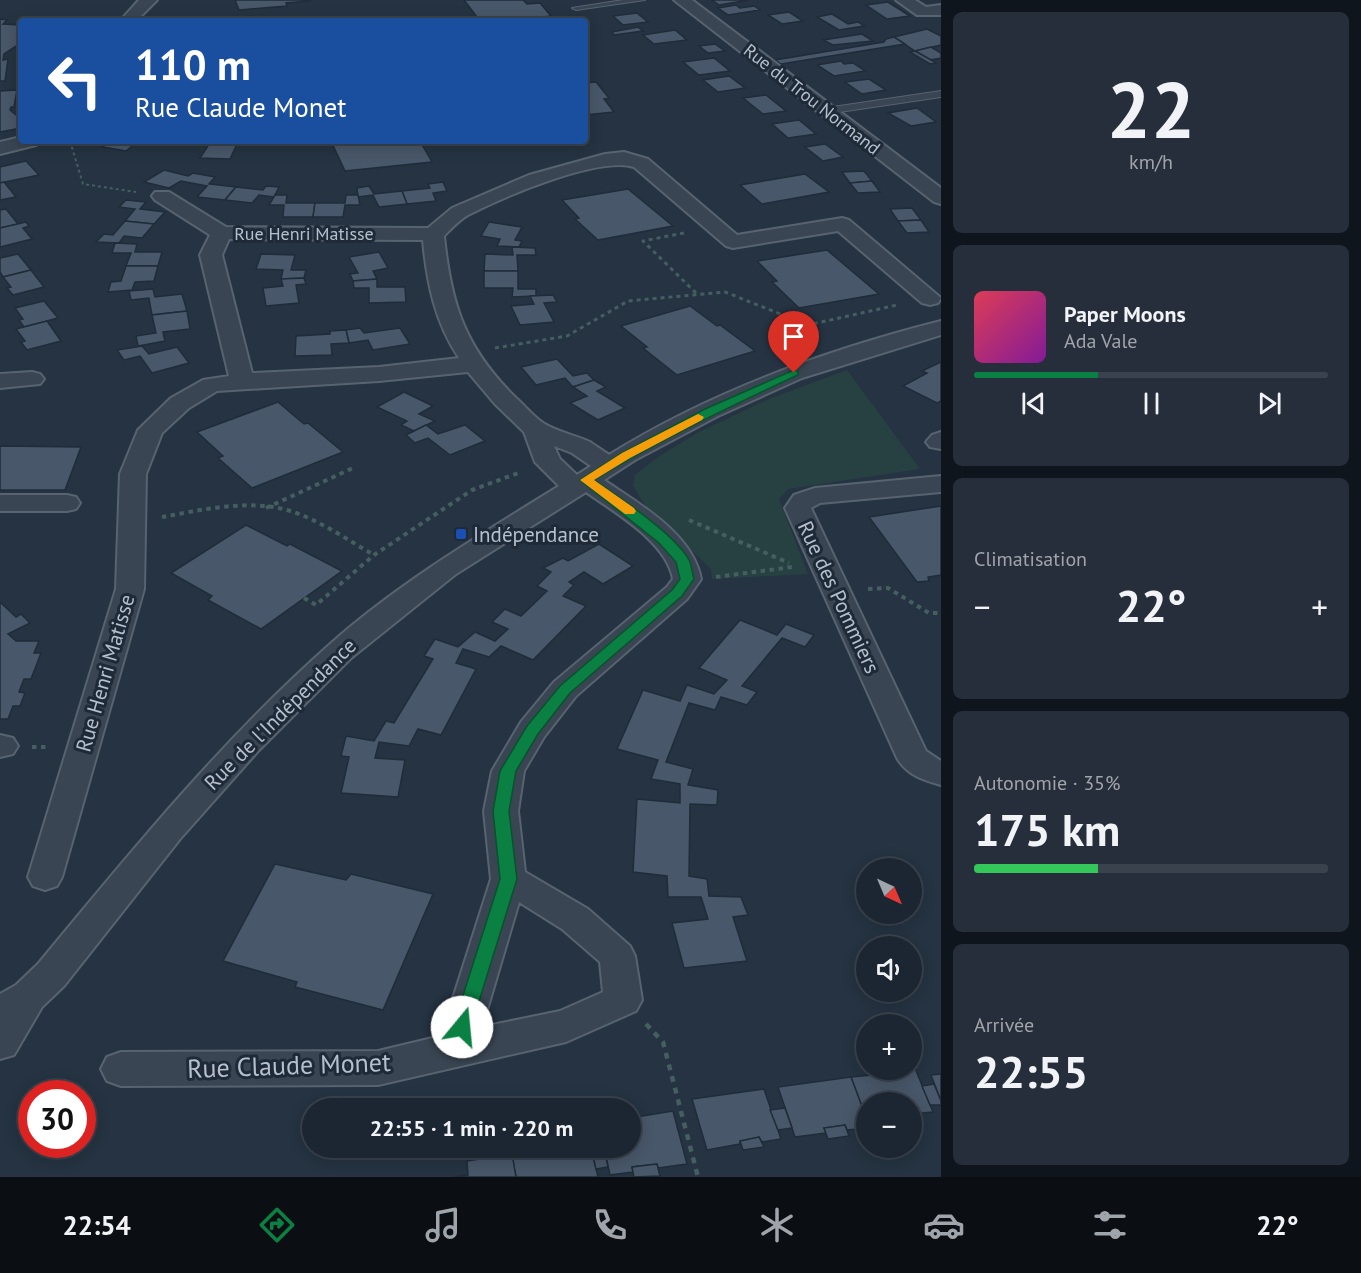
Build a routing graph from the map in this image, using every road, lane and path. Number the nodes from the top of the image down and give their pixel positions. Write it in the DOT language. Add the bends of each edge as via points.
graph roads {
  1 [pos="149,0"];
  2 [pos="641,0"];
  3 [pos="682,0"];
  4 [pos="904,0"];
  5 [pos="576,8"];
  6 [pos="941,10"];
  7 [pos="130,18"];
  8 [pos="941,94"];
  9 [pos="826,111"];
  10 [pos="18,144"];
  11 [pos="71,144"];
  12 [pos="0,148"];
  13 [pos="162,196"];
  14 [pos="941,198"];
  15 [pos="714,227"];
  16 [pos="221,233"];
  17 [pos="433,234"];
  18 [pos="697,294"];
  19 [pos="930,298"];
  20 [pos="941,328"];
  21 [pos="469,358"];
  22 [pos="32,379"];
  23 [pos="0,381"];
  24 [pos="242,381"];
  25 [pos="535,429"];
  26 [pos="548,462"];
  27 [pos="353,468"];
  28 [pos="590,478"];
  29 [pos="941,484"];
  30 [pos="0,503"];
  31 [pos="67,503"];
  32 [pos="266,508"];
  33 [pos="688,519"];
  34 [pos="132,522"];
  35 [pos="374,555"];
  36 [pos="836,589"];
  37 [pos="677,593"];
  38 [pos="304,598"];
  39 [pos="941,613"];
  40 [pos="1,746"];
  41 [pos="83,748"];
  42 [pos="941,773"];
  43 [pos="45,877"];
  44 [pos="508,879"];
  45 [pos="623,1000"];
  46 [pos="14,1005"];
  47 [pos="0,1043"];
  48 [pos="456,1048"];
  49 [pos="121,1069"];
  50 [pos="698,1177"];
  1 -- 7 [label="street"];
  2 -- 5 [label="lane"];
  3 -- 9 [label="street, Rue du Trou Normand"];
  4 -- 6 [label="street" via="923,12"];
  8 -- 9 [label="lane"];
  9 -- 14 [label="street, Rue du Trou Normand"];
  10 -- 12 [label="street"];
  11 -- 13 [label="path" via="83,184"];
  13 -- 16 [label="street"];
  15 -- 17 [label="street" via="641,163 624,158 570,168 527,183 459,212"];
  15 -- 18 [label="path" via="643,241"];
  15 -- 19 [label="street" via="733,242 842,224"];
  16 -- 17 [label="street, Rue Henri Matisse"];
  16 -- 24 [label="street, Rue Henri Matisse" via="211,255"];
  17 -- 21 [label="street" via="440,290"];
  18 -- 19 [label="path" via="725,292 808,325"];
  18 -- 21 [label="path" via="628,301 567,336"];
  20 -- 28 [label="street, Rue de l'Indépendance" via="794,373 709,411"];
  21 -- 24 [label="street, Rue Henri Matisse" via="379,374"];
  21 -- 25 [label="street"];
  22 -- 23 [label="street"];
  24 -- 34 [label="street, Rue Henri Matisse" via="212,385 180,403 151,430 133,474"];
  25 -- 26 [label="street"];
  25 -- 28 [label="street" via="581,448"];
  26 -- 28 [label="street"];
  26 -- 35 [label="path" via="472,490"];
  27 -- 32 [label="path"];
  28 -- 37 [label="street" via="664,540 683,561 687,579"];
  28 -- 46 [label="street, Rue de l'Indépendance" via="446,568 339,652 184,812 57,968"];
  29 -- 36 [label="street, Rue des Pommiers" via="815,496 803,501 798,508"];
  30 -- 31 [label="street"];
  32 -- 34 [label="path" via="194,512"];
  32 -- 35 [label="path" via="286,510"];
  33 -- 37 [label="path" via="798,566 726,574"];
  34 -- 41 [label="street, Rue Henri Matisse" via="130,589"];
  35 -- 38 [label="path" via="316,605"];
  36 -- 39 [label="path" via="888,588 929,613"];
  36 -- 42 [label="street, Rue des Pommiers" via="913,758"];
  37 -- 44 [label="street" via="565,690 532,730 508,771 501,811"];
  40 -- 41 [label="path"];
  41 -- 43 [label="street, Rue Henri Matisse"];
  44 -- 45 [label="street" via="575,919 616,956"];
  44 -- 48 [label="street"];
  45 -- 48 [label="street, Rue Claude Monet" via="566,1026"];
  45 -- 50 [label="path" via="663,1042"];
  46 -- 47 [label="street, Rue de l'Indépendance"];
  48 -- 49 [label="street, Rue Claude Monet" via="378,1068"];
}
